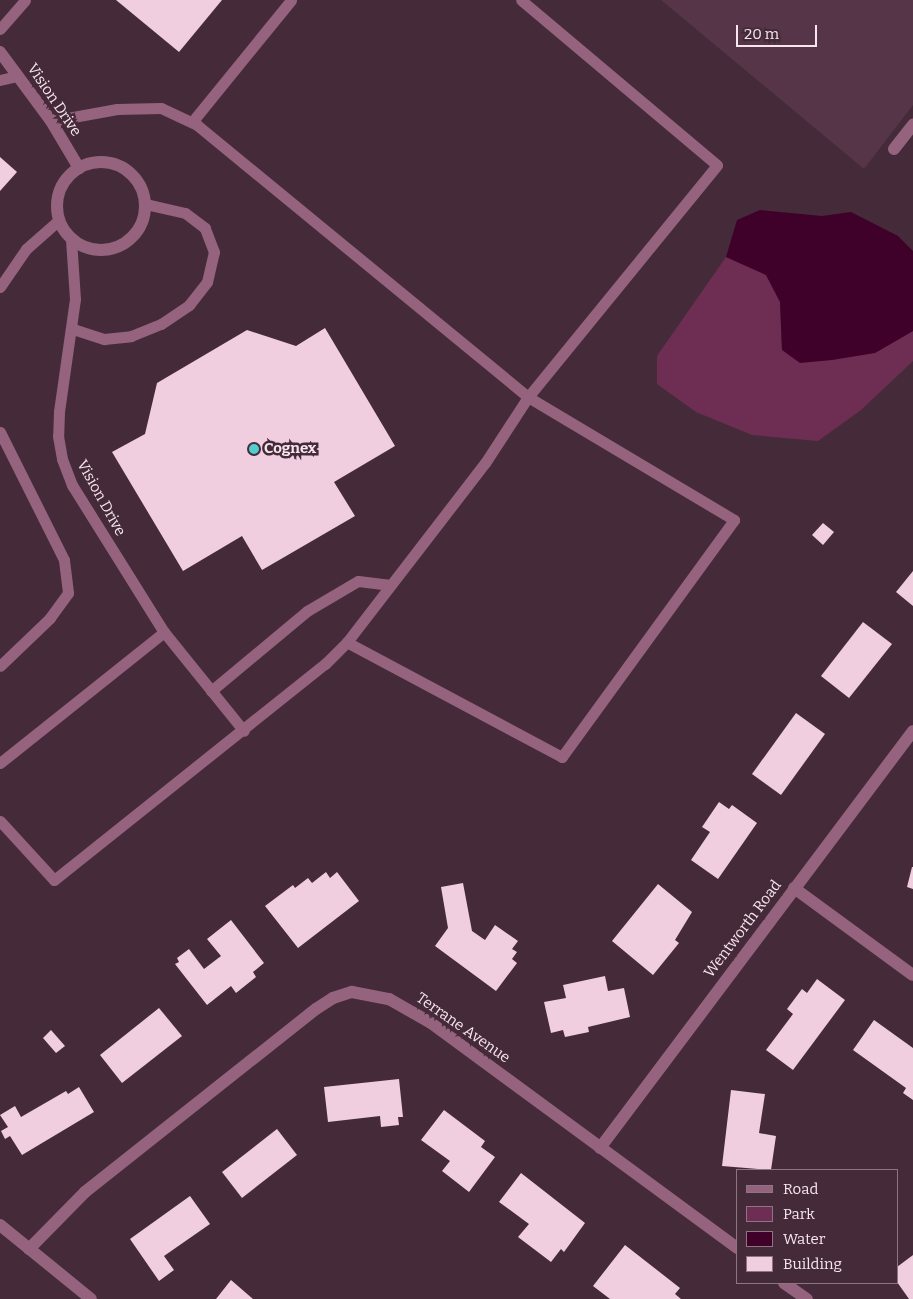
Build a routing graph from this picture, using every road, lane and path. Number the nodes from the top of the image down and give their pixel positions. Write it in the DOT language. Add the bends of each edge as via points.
graph roads {
  1 [pos="25,0"];
  2 [pos="291,0"];
  3 [pos="522,0"];
  4 [pos="0,29"];
  5 [pos="0,52"];
  6 [pos="18,76"];
  7 [pos="0,80"];
  8 [pos="51,121"];
  9 [pos="192,122"];
  10 [pos="913,125"];
  11 [pos="894,149"];
  12 [pos="79,168"];
  13 [pos="145,204"];
  14 [pos="59,220"];
  15 [pos="71,239"];
  16 [pos="0,287"];
  17 [pos="73,329"];
  18 [pos="528,396"];
  19 [pos="0,432"];
  20 [pos="391,585"];
  21 [pos="164,632"];
  22 [pos="347,642"];
  23 [pos="0,666"];
  24 [pos="211,691"];
  25 [pos="244,731"];
  26 [pos="913,731"];
  27 [pos="0,763"];
  28 [pos="0,820"];
  29 [pos="794,888"];
  30 [pos="913,975"];
  31 [pos="600,1148"];
  32 [pos="0,1225"];
  33 [pos="736,1247"];
  34 [pos="29,1249"];
  35 [pos="785,1284"];
  36 [pos="91,1299"];
  37 [pos="807,1299"];
  1 -- 4 [label="lane"];
  2 -- 9 [label="lane"];
  3 -- 18 [label="lane" via="717,165"];
  5 -- 6 [label="street, Vision Drive"];
  6 -- 7 [label="lane"];
  6 -- 8 [label="street, Vision Drive"];
  8 -- 9 [label="lane" via="138,108 160,108"];
  8 -- 12 [label="street, Vision Drive"];
  9 -- 18 [label="lane"];
  10 -- 11 [label="street"];
  12 -- 13 [label="street" via="108,163 122,167 142,189"];
  12 -- 14 [label="street" via="61,188 57,201"];
  13 -- 15 [label="street" via="137,232 113,249 98,251"];
  13 -- 17 [label="lane" via="185,213 205,228 214,252 207,282 182,310 161,324 131,336 104,339"];
  14 -- 15 [label="street, Vision Drive"];
  14 -- 16 [label="lane" via="26,249"];
  15 -- 17 [label="lane, Vision Drive" via="75,299"];
  17 -- 21 [label="lane, Vision Drive" via="59,412 58,436 62,459 72,485"];
  18 -- 20 [label="lane" via="485,463"];
  18 -- 22 [label="lane" via="734,520 562,757"];
  19 -- 23 [label="lane" via="64,560 68,593 50,618"];
  20 -- 22 [label="lane"];
  20 -- 24 [label="lane" via="358,581 316,606"];
  21 -- 24 [label="lane, Vision Drive"];
  21 -- 27 [label="lane"];
  22 -- 25 [label="lane" via="304,683"];
  24 -- 25 [label="lane, Vision Drive"];
  25 -- 28 [label="lane" via="54,880"];
  26 -- 29 [label="street, Wentworth Road"];
  29 -- 30 [label="street"];
  29 -- 31 [label="street, Wentworth Road"];
  31 -- 33 [label="street, Terrane Avenue"];
  31 -- 34 [label="street, Terrane Avenue" via="408,1008 372,993 352,992 333,998 277,1039 85,1192"];
  32 -- 34 [label="street"];
  34 -- 36 [label="street"];
  35 -- 37 [label="street"];
}
